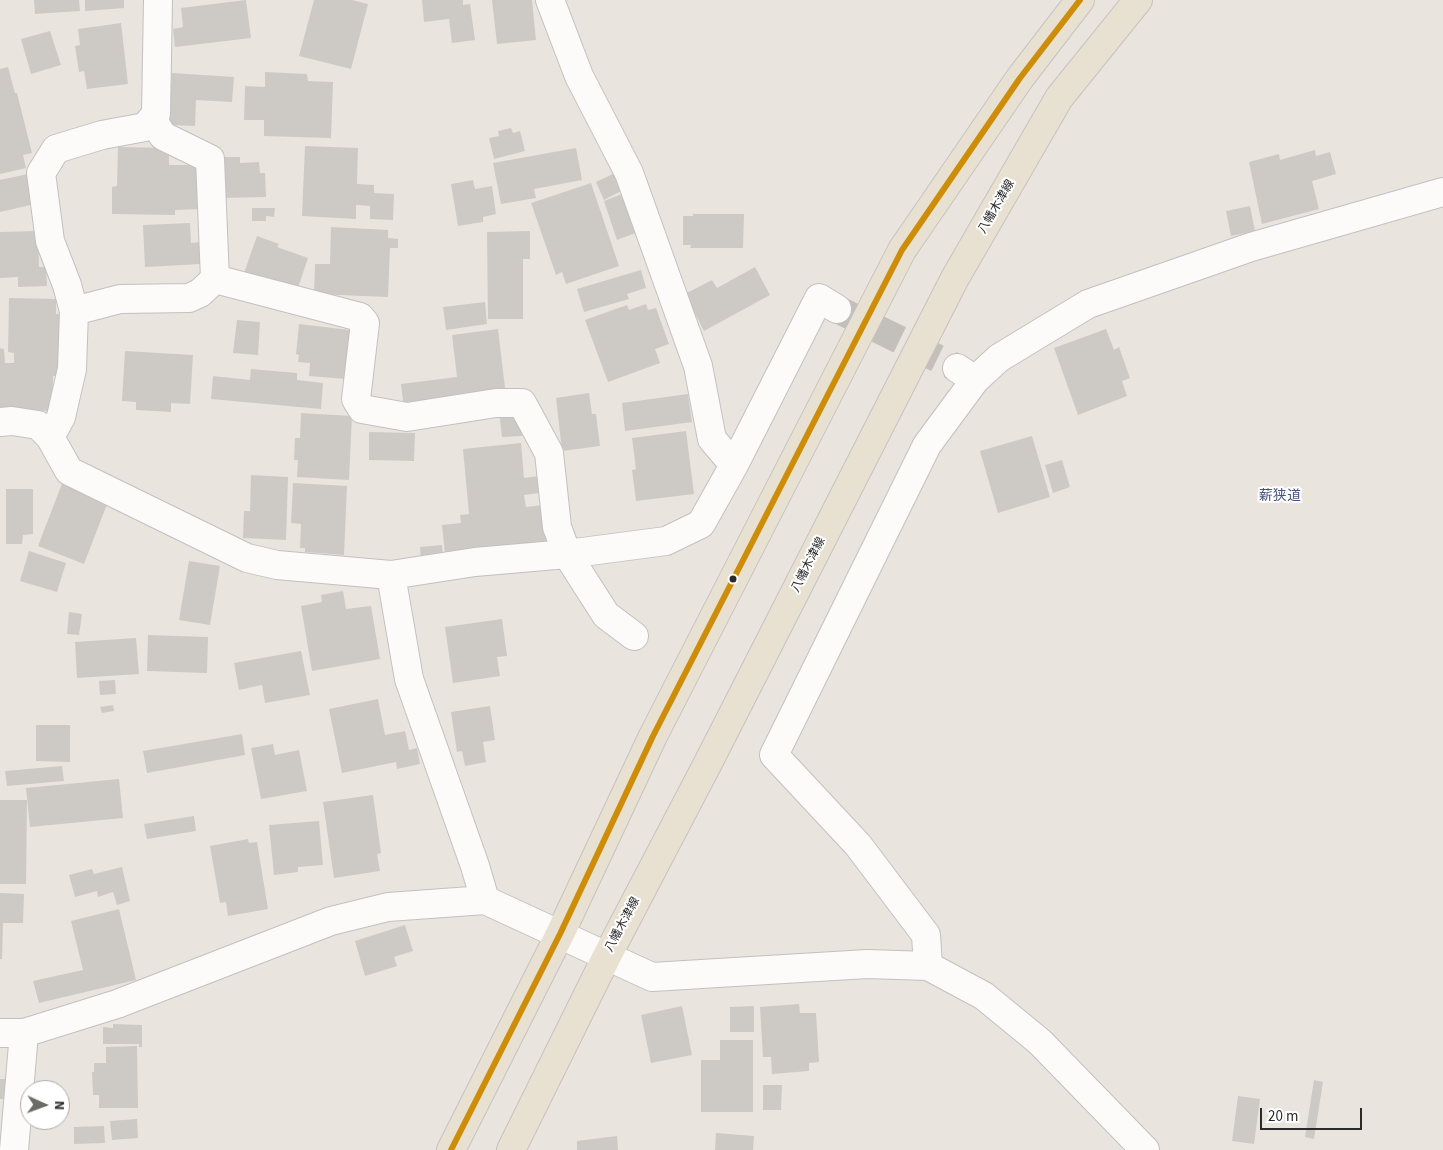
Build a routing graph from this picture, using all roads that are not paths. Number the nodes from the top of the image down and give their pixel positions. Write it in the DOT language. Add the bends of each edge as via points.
graph roads {
  1 [pos="158,0"];
  2 [pos="550,0"];
  3 [pos="1080,0"];
  4 [pos="1138,0"];
  5 [pos="152,119"];
  6 [pos="1443,192"];
  7 [pos="215,279"];
  8 [pos="837,309"];
  9 [pos="74,311"];
  10 [pos="0,422"];
  11 [pos="50,437"];
  12 [pos="734,465"];
  13 [pos="567,554"];
  14 [pos="391,575"];
  15 [pos="634,636"];
  16 [pos="485,900"];
  17 [pos="560,934"];
  18 [pos="607,956"];
  19 [pos="928,966"];
  20 [pos="12,1033"];
  21 [pos="14,1150"];
  22 [pos="452,1150"];
  23 [pos="511,1150"];
  24 [pos="1145,1150"];
  1 -- 5 [label="street" via="156,114"];
  2 -- 12 [label="street" via="579,76 629,173 698,366 712,439"];
  3 -- 17 [label="main road" via="1020,78 902,250 653,736"];
  4 -- 18 [label="main road, 八幡木津線" via="1059,98 955,278"];
  5 -- 7 [label="street" via="163,136 210,159"];
  5 -- 9 [label="street" via="145,127 102,135 56,149 41,173 50,241"];
  6 -- 19 [label="street" via="1251,247 1088,304 999,358 966,374 927,445 774,755 858,845 926,935"];
  7 -- 9 [label="street" via="189,298 120,299"];
  7 -- 13 [label="street" via="360,317 365,323 356,399 362,408 407,417 496,403 522,403 549,453 557,527"];
  8 -- 12 [label="street" via="819,298"];
  9 -- 11 [label="street" via="72,369 61,417"];
  10 -- 11 [label="street" via="38,426"];
  11 -- 14 [label="street" via="69,471 246,558 276,565"];
  12 -- 13 [label="street" via="701,524 666,540"];
  13 -- 14 [label="street" via="475,562"];
  13 -- 15 [label="street" via="606,615"];
  14 -- 16 [label="street" via="409,679"];
  16 -- 17 [label="street"];
  16 -- 20 [label="street" via="388,907 331,921 117,1004"];
  17 -- 18 [label="street"];
  17 -- 22 [label="main road"];
  18 -- 19 [label="street" via="652,977 867,964"];
  18 -- 23 [label="main road, 八幡木津線"];
  19 -- 24 [label="street" via="984,996 1040,1042"];
  20 -- 21 [label="street"];
}
